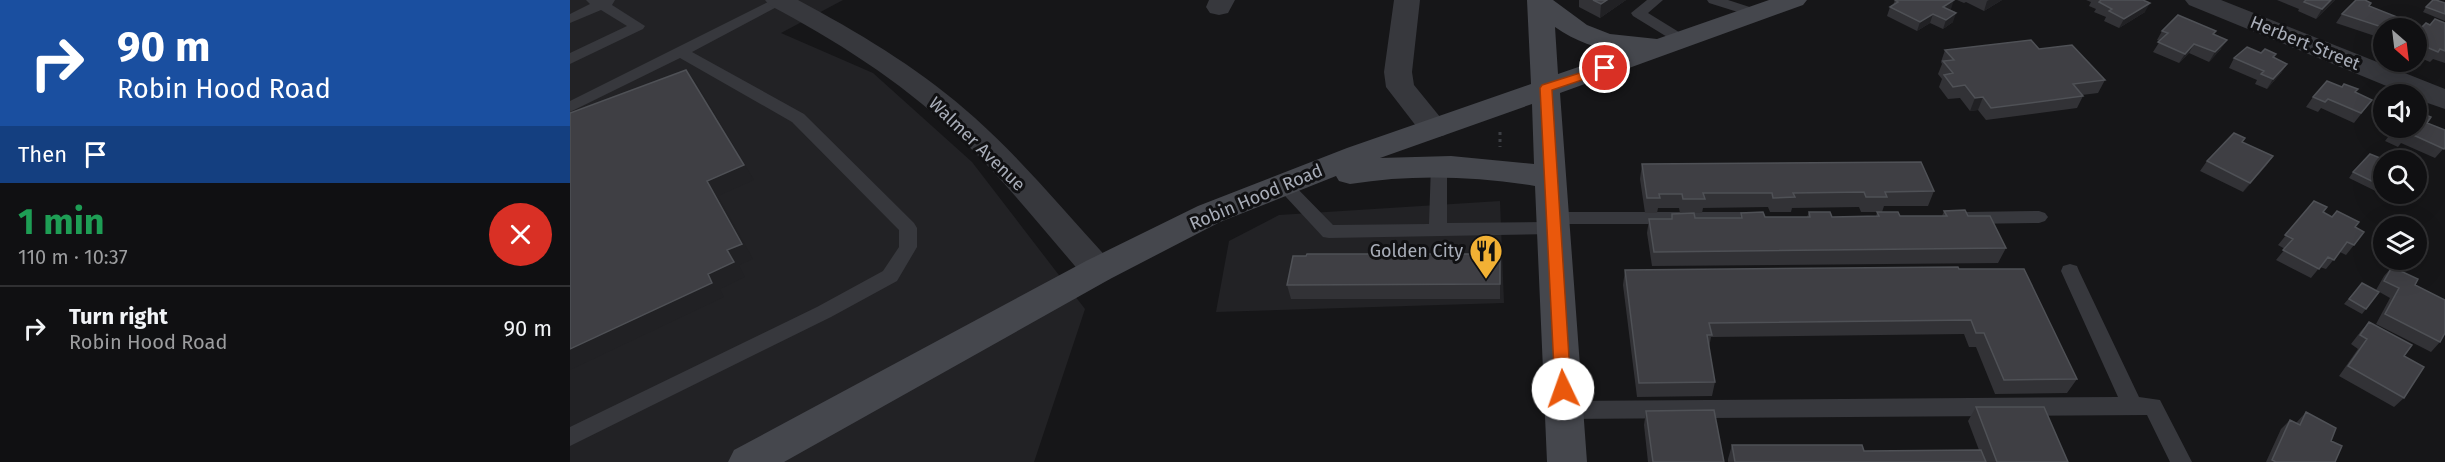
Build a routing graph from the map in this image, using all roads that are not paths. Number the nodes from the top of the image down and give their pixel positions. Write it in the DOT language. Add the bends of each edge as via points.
graph roads {
  1 [pos="1407,0"];
  2 [pos="1656,0"];
  3 [pos="1714,0"];
  4 [pos="1794,0"];
  5 [pos="2198,0"];
  6 [pos="780,1"];
  7 [pos="602,2"];
  8 [pos="1540,2"];
  9 [pos="1757,14"];
  10 [pos="570,19"];
  11 [pos="1672,43"];
  12 [pos="681,52"];
  13 [pos="570,59"];
  14 [pos="1546,88"];
  15 [pos="2445,100"];
  16 [pos="570,108"];
  17 [pos="1434,128"];
  18 [pos="1439,165"];
  19 [pos="1552,178"];
  20 [pos="1283,184"];
  21 [pos="2039,217"];
  22 [pos="1759,218"];
  23 [pos="1950,218"];
  24 [pos="1554,223"];
  25 [pos="1438,231"];
  26 [pos="1098,270"];
  27 [pos="2070,271"];
  28 [pos="2133,406"];
  29 [pos="2040,407"];
  30 [pos="1564,410"];
  31 [pos="2050,429"];
  32 [pos="570,437"];
  33 [pos="748,462"];
  34 [pos="1568,462"];
  35 [pos="2181,462"];
  1 -- 17 [label="street" via="1398,72 1400,87"];
  2 -- 11 [label="lane" via="1638,13"];
  3 -- 9 [label="lane"];
  4 -- 9 [label="street, Robin Hood Road"];
  5 -- 15 [label="street, Herbert Street"];
  6 -- 12 [label="lane"];
  6 -- 26 [label="street, Walmer Avenue" via="879,59 944,107 993,153"];
  7 -- 10 [label="lane"];
  7 -- 13 [label="lane" via="638,26"];
  8 -- 11 [label="street" via="1578,32 1606,42"];
  8 -- 14 [label="street"];
  9 -- 11 [label="street, Robin Hood Road"];
  11 -- 14 [label="street, Robin Hood Road"];
  12 -- 16 [label="lane"];
  12 -- 32 [label="lane" via="798,118 908,228 908,247 890,276"];
  14 -- 17 [label="street, Robin Hood Road"];
  14 -- 19 [label="street"];
  17 -- 20 [label="street, Robin Hood Road"];
  18 -- 19 [label="street" via="1502,169"];
  18 -- 20 [label="street" via="1380,168"];
  18 -- 25 [label="lane"];
  19 -- 24 [label="street"];
  20 -- 25 [label="lane" via="1329,232"];
  20 -- 26 [label="street, Robin Hood Road" via="1209,214"];
  21 -- 23 [label="lane"];
  22 -- 24 [label="lane"];
  24 -- 25 [label="lane"];
  24 -- 30 [label="street"];
  26 -- 33 [label="street, Robin Hood Road"];
  27 -- 28 [label="lane"];
  28 -- 29 [label="lane"];
  28 -- 35 [label="lane" via="2153,406"];
  29 -- 30 [label="lane"];
  29 -- 31 [label="lane"];
  30 -- 34 [label="street"];
}
